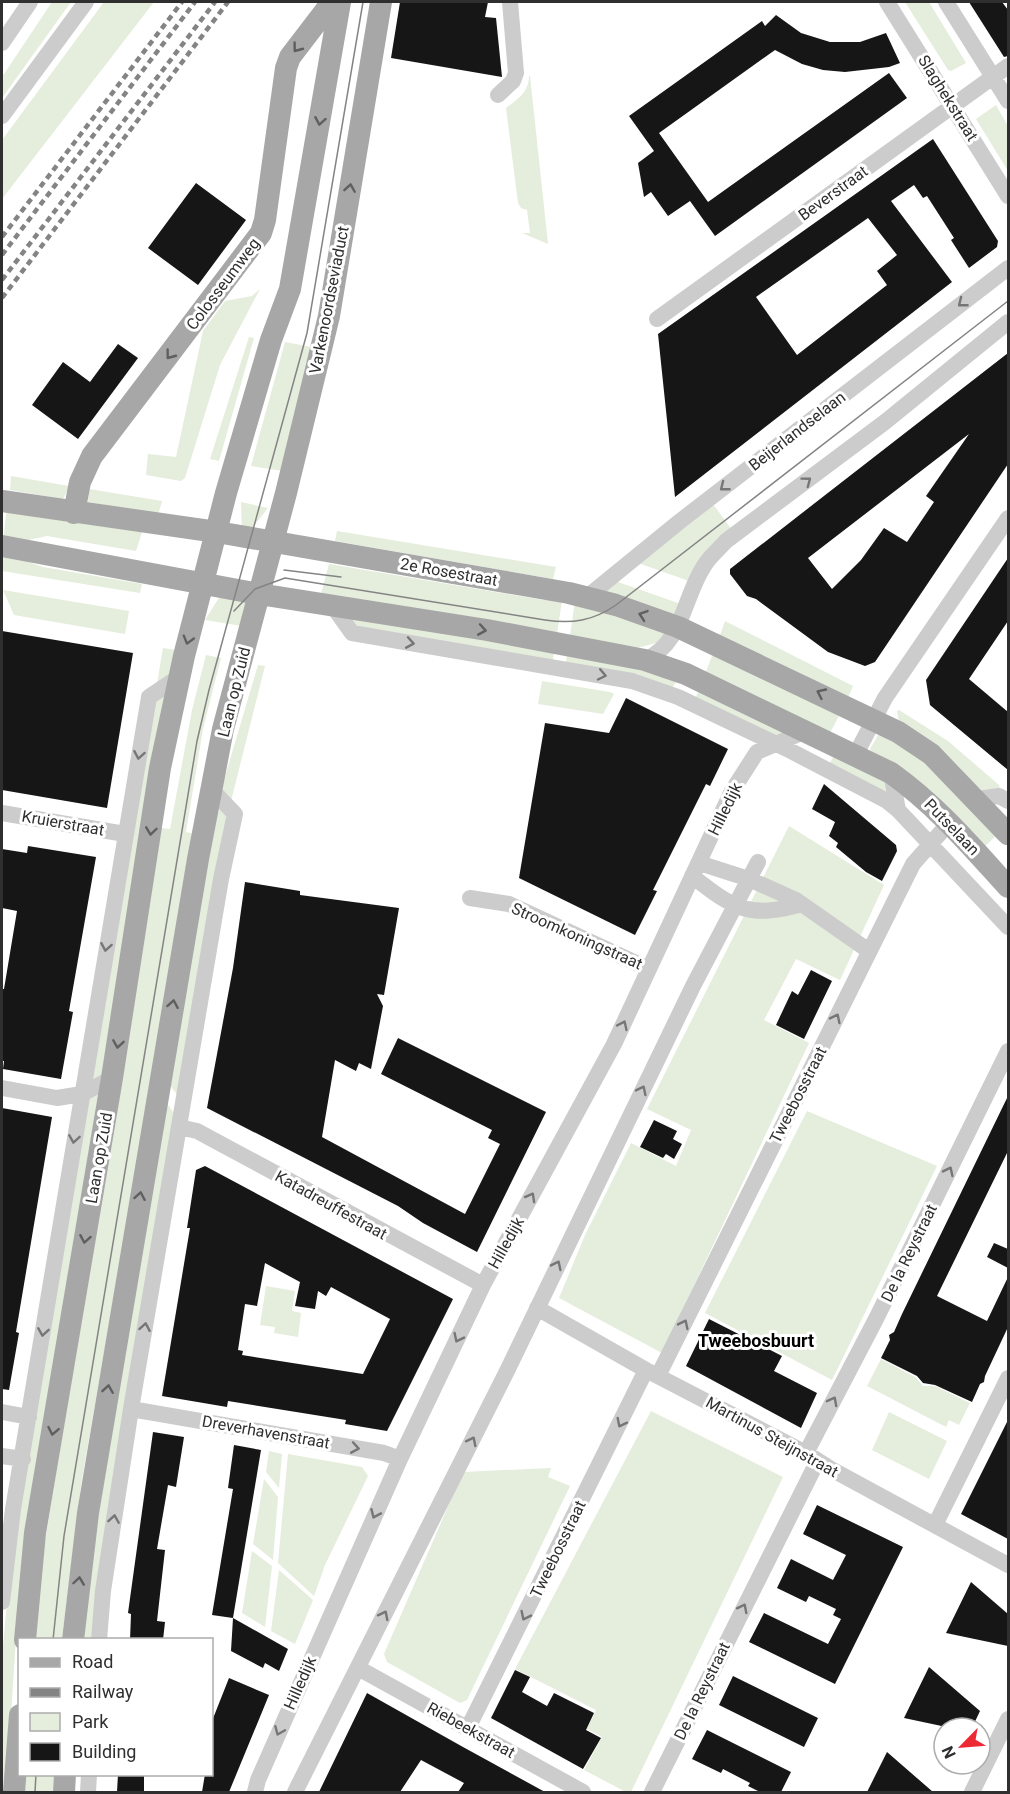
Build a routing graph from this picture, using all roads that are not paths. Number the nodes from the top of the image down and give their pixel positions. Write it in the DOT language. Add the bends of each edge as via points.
graph roads {
  1 [pos="30,2"];
  2 [pos="86,2"];
  3 [pos="332,2"];
  4 [pos="340,2"];
  5 [pos="381,2"];
  6 [pos="510,2"];
  7 [pos="887,2"];
  8 [pos="946,2"];
  9 [pos="2,43"];
  10 [pos="1008,66"];
  11 [pos="994,76"];
  12 [pos="498,95"];
  13 [pos="1008,101"];
  14 [pos="954,106"];
  15 [pos="2,116"];
  16 [pos="1008,195"];
  17 [pos="1008,268"];
  18 [pos="657,319"];
  19 [pos="1008,322"];
  20 [pos="2,501"];
  21 [pos="74,513"];
  22 [pos="1008,518"];
  23 [pos="217,532"];
  24 [pos="273,542"];
  25 [pos="2,546"];
  26 [pos="204,583"];
  27 [pos="259,594"];
  28 [pos="587,597"];
  29 [pos="332,605"];
  30 [pos="678,627"];
  31 [pos="645,660"];
  32 [pos="179,677"];
  33 [pos="874,719"];
  34 [pos="806,731"];
  35 [pos="775,743"];
  36 [pos="855,756"];
  37 [pos="891,773"];
  38 [pos="212,790"];
  39 [pos="1005,797"];
  40 [pos="976,799"];
  41 [pos="898,810"];
  42 [pos="2,813"];
  43 [pos="950,823"];
  44 [pos="125,834"];
  45 [pos="1008,834"];
  46 [pos="931,842"];
  47 [pos="758,862"];
  48 [pos="696,869"];
  49 [pos="749,879"];
  50 [pos="1008,887"];
  51 [pos="470,898"];
  52 [pos="802,904"];
  53 [pos="734,906"];
  54 [pos="1008,927"];
  55 [pos="869,951"];
  56 [pos="649,969"];
  57 [pos="1008,1051"];
  58 [pos="112,1078"];
  59 [pos="159,1084"];
  60 [pos="2,1088"];
  61 [pos="82,1094"];
  62 [pos="182,1109"];
  63 [pos="179,1127"];
  64 [pos="483,1285"];
  65 [pos="537,1308"];
  66 [pos="652,1373"];
  67 [pos="1008,1378"];
  68 [pos="131,1409"];
  69 [pos="2,1412"];
  70 [pos="29,1417"];
  71 [pos="2,1456"];
  72 [pos="812,1457"];
  73 [pos="400,1459"];
  74 [pos="23,1460"];
  75 [pos="935,1525"];
  76 [pos="1008,1565"];
  77 [pos="2,1602"];
  78 [pos="25,1638"];
  79 [pos="73,1638"];
  80 [pos="99,1638"];
  81 [pos="358,1668"];
  82 [pos="1008,1719"];
  83 [pos="468,1728"];
  84 [pos="18,1741"];
  85 [pos="65,1776"];
  86 [pos="89,1776"];
  87 [pos="14,1792"];
  88 [pos="64,1792"];
  89 [pos="88,1792"];
  90 [pos="255,1792"];
  91 [pos="295,1792"];
  92 [pos="583,1792"];
  93 [pos="652,1792"];
  94 [pos="972,1792"];
  1 -- 9 [label="street"];
  2 -- 15 [label="street"];
  3 -- 21 [label="main road, Colosseumweg, one-way" via="290,57 286,68 261,233 92,456 80,482"];
  4 -- 23 [label="main road, one-way" via="290,290"];
  24 -- 5 [label="main road, Varkenoordseviaduct, one-way" via="329,316"];
  6 -- 12 [label="street" via="516,73"];
  7 -- 14 [label="street, Slaghekstraat"];
  8 -- 11 [label="street"];
  10 -- 11 [label="street, Beverstraat"];
  11 -- 13 [label="street"];
  11 -- 14 [label="street, Beverstraat"];
  14 -- 16 [label="street, Slaghekstraat"];
  14 -- 18 [label="street, Beverstraat"];
  17 -- 28 [label="street, Beijerlandselaan, one-way"];
  30 -- 19 [label="street, one-way" via="705,563 726,542 885,422"];
  20 -- 21 [label="main road, 2e Rosestraat"];
  21 -- 23 [label="main road, 2e Rosestraat"];
  22 -- 33 [label="street"];
  23 -- 24 [label="main road, 2e Rosestraat"];
  23 -- 26 [label="main road"];
  24 -- 27 [label="main road, Varkenoordseviaduct"];
  24 -- 28 [label="main road, 2e Rosestraat"];
  25 -- 26 [label="main road"];
  26 -- 27 [label="main road"];
  26 -- 32 [label="main road, Laan op Zuid, one-way"];
  27 -- 29 [label="main road"];
  27 -- 38 [label="main road, Laan op Zuid" via="223,729"];
  30 -- 28 [label="main road, 2e Rosestraat, one-way"];
  29 -- 31 [label="main road, one-way"];
  29 -- 35 [label="street, one-way" via="352,633 632,681 678,697"];
  30 -- 31 [label="street" via="665,648"];
  33 -- 30 [label="main road, 2e Rosestraat, one-way"];
  31 -- 34 [label="main road" via="686,674"];
  32 -- 44 [label="street, Laan op Zuid, one-way" via="149,697"];
  32 -- 58 [label="main road, Laan op Zuid, one-way" via="160,768"];
  33 -- 36 [label="street"];
  33 -- 40 [label="main road" via="931,754"];
  34 -- 35 [label="street, Hilledijk"];
  34 -- 36 [label="main road"];
  35 -- 41 [label="street, Putselaan"];
  35 -- 48 [label="street, Hilledijk" via="757,752 732,791"];
  36 -- 37 [label="main road, Putselaan"];
  37 -- 41 [label="street, Putselaan"];
  37 -- 43 [label="main road, Putselaan" via="917,791"];
  59 -- 38 [label="main road, Laan op Zuid, one-way"];
  38 -- 62 [label="street" via="235,814"];
  39 -- 40 [label="street"];
  40 -- 45 [label="main road"];
  41 -- 46 [label="street, Putselaan"];
  42 -- 44 [label="street, Kruierstraat"];
  43 -- 46 [label="street, Tweebosstraat"];
  43 -- 50 [label="main road, Putselaan"];
  44 -- 61 [label="street, Laan op Zuid, one-way"];
  46 -- 54 [label="street, Putselaan"];
  46 -- 55 [label="street, Tweebosstraat" via="913,864"];
  47 -- 49 [label="street"];
  48 -- 49 [label="street"];
  48 -- 53 [label="street"];
  48 -- 56 [label="street, Hilledijk"];
  49 -- 52 [label="street"];
  49 -- 53 [label="street"];
  51 -- 56 [label="street, Stroomkoningstraat" via="509,904"];
  52 -- 53 [label="street" via="769,912"];
  52 -- 55 [label="street"];
  65 -- 53 [label="street, one-way"];
  66 -- 55 [label="street, Tweebosstraat, one-way"];
  64 -- 56 [label="street, Hilledijk, one-way" via="614,1044"];
  72 -- 57 [label="street, De la Reystraat, one-way"];
  58 -- 61 [label="street"];
  58 -- 78 [label="main road, Laan op Zuid, one-way" via="35,1533"];
  59 -- 62 [label="street"];
  79 -- 59 [label="main road, Laan op Zuid, one-way" via="88,1513"];
  60 -- 61 [label="street" via="57,1098"];
  61 -- 70 [label="street, Laan op Zuid, one-way"];
  62 -- 63 [label="street"];
  63 -- 64 [label="street, Katadreuffestraat" via="196,1131"];
  68 -- 63 [label="street, one-way"];
  64 -- 73 [label="street, Hilledijk, one-way"];
  65 -- 66 [label="street, Martinus Steijnstraat"];
  81 -- 65 [label="street, one-way"];
  66 -- 72 [label="street, Martinus Steijnstraat"];
  66 -- 83 [label="street, Tweebosstraat, one-way" via="633,1394 633,1401"];
  67 -- 75 [label="street"];
  68 -- 73 [label="street, Dreverhavenstraat, one-way"];
  80 -- 68 [label="street, one-way"];
  69 -- 70 [label="street"];
  70 -- 74 [label="street, Laan op Zuid"];
  71 -- 74 [label="street"];
  72 -- 75 [label="street, Martinus Steijnstraat"];
  93 -- 72 [label="street, De la Reystraat, one-way"];
  73 -- 90 [label="street, Hilledijk, one-way"];
  74 -- 77 [label="street, Laan op Zuid"];
  75 -- 76 [label="street, Martinus Steijnstraat"];
  81 -- 83 [label="street, Riebeekstraat"];
  81 -- 91 [label="street"];
  82 -- 94 [label="street"];
  83 -- 92 [label="street, Riebeekstraat"];
  84 -- 87 [label="main road"];
  85 -- 88 [label="main road"];
  86 -- 89 [label="street"];
}
